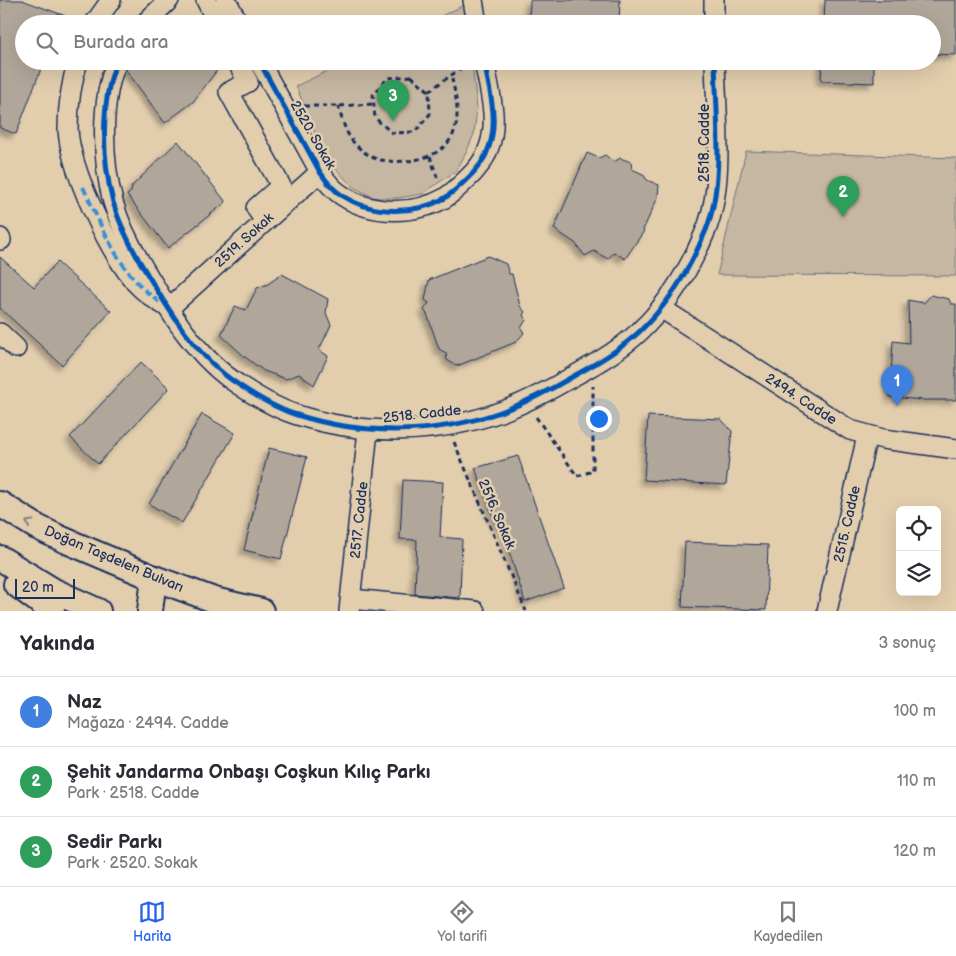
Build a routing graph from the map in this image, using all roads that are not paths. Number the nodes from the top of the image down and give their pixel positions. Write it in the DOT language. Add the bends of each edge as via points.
graph roads {
  1 [pos="112,0"];
  2 [pos="169,0"];
  3 [pos="206,0"];
  4 [pos="226,0"];
  5 [pos="473,0"];
  6 [pos="714,0"];
  7 [pos="101,15"];
  8 [pos="153,15"];
  9 [pos="214,15"];
  10 [pos="234,15"];
  11 [pos="476,15"];
  12 [pos="714,15"];
  13 [pos="75,70"];
  14 [pos="113,70"];
  15 [pos="242,70"];
  16 [pos="264,70"];
  17 [pos="486,70"];
  18 [pos="715,70"];
  19 [pos="320,172"];
  20 [pos="265,221"];
  21 [pos="169,308"];
  22 [pos="661,308"];
  23 [pos="0,333"];
  24 [pos="16,348"];
  25 [pos="368,430"];
  26 [pos="867,436"];
  27 [pos="956,449"];
  28 [pos="0,504"];
  29 [pos="0,558"];
  30 [pos="0,573"];
  31 [pos="154,578"];
  32 [pos="190,601"];
  33 [pos="350,605"];
  34 [pos="52,611"];
  35 [pos="98,611"];
  36 [pos="150,611"];
  37 [pos="261,611"];
  38 [pos="475,611"];
  39 [pos="827,611"];
  1 -- 7 [label="street"];
  2 -- 8 [label="street"];
  3 -- 9 [label="street"];
  4 -- 10 [label="street"];
  5 -- 11 [label="street"];
  6 -- 12 [label="street"];
  13 -- 21 [label="street, 2518. Cadde" via="68,130 83,186 111,245 136,283"];
  14 -- 21 [label="street, 2518. Cadde" via="107,102 108,180 122,227"];
  15 -- 20 [label="street" via="248,82 229,92 281,186 256,208"];
  16 -- 19 [label="street, 2520. Sokak"];
  17 -- 19 [label="street, 2520. Sokak" via="493,113 489,149 469,178 444,198 410,210 368,207 342,196"];
  18 -- 22 [label="street, 2518. Cadde" via="717,166 712,209 697,249"];
  19 -- 20 [label="street, 2519. Sokak"];
  20 -- 21 [label="street, 2519. Sokak"];
  21 -- 25 [label="street, 2518. Cadde" via="202,354 218,370 260,399 294,415"];
  22 -- 25 [label="street, 2518. Cadde" via="636,336 593,365 501,411 447,426"];
  22 -- 26 [label="street, 2494. Cadde" via="835,421"];
  23 -- 24 [label="street"];
  25 -- 33 [label="street, 2517. Cadde"];
  26 -- 27 [label="street, 2494. Cadde"];
  26 -- 39 [label="street, 2515. Cadde"];
  31 -- 28 [label="main road, Doğan Taşdelen Bulvarı, one-way" via="62,539"];
  29 -- 35 [label="main road" via="54,591"];
  30 -- 34 [label="main road"];
  31 -- 32 [label="main road, Doğan Taşdelen Bulvarı"];
  31 -- 36 [label="main road"];
  32 -- 37 [label="main road, Doğan Taşdelen Bulvarı" via="214,600"];
  33 -- 38 [label="street"];
}
